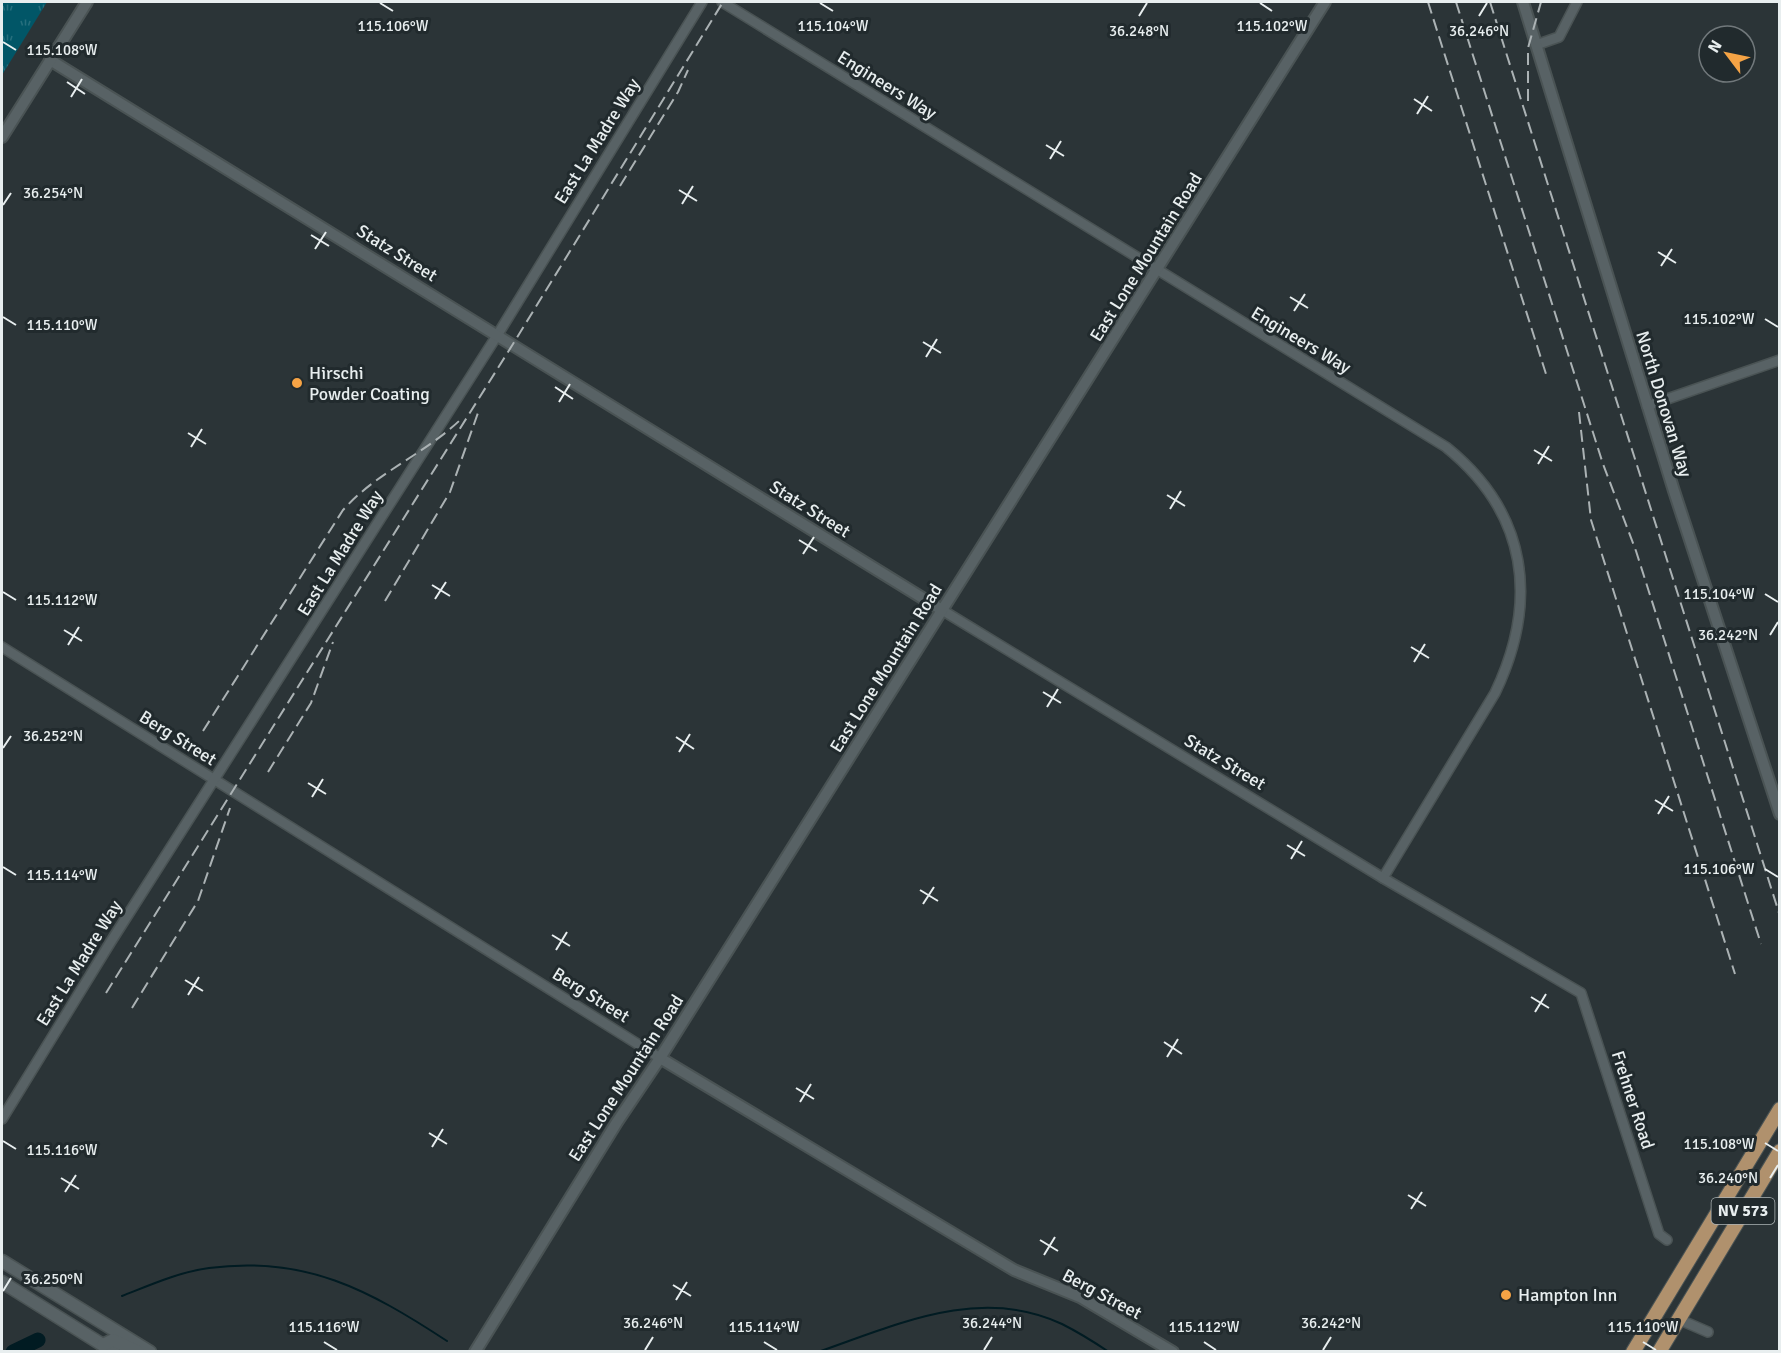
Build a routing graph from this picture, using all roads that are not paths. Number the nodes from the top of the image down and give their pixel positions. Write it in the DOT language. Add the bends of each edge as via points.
graph roads {
  1 [pos="87,2"];
  2 [pos="702,2"];
  3 [pos="722,2"];
  4 [pos="1325,2"];
  5 [pos="1522,2"];
  6 [pos="1577,2"];
  7 [pos="1536,45"];
  8 [pos="51,60"];
  9 [pos="2,137"];
  10 [pos="1157,272"];
  11 [pos="498,334"];
  12 [pos="1779,360"];
  13 [pos="1647,406"];
  14 [pos="942,610"];
  15 [pos="2,647"];
  16 [pos="215,780"];
  17 [pos="1779,814"];
  18 [pos="1383,878"];
  19 [pos="1556,980"];
  20 [pos="660,1058"];
  21 [pos="1779,1109"];
  22 [pos="2,1119"];
  23 [pos="1779,1151"];
  24 [pos="1667,1240"];
  25 [pos="2,1260"];
  26 [pos="2,1282"];
  27 [pos="1678,1319"];
  28 [pos="1708,1332"];
  29 [pos="105,1349"];
  30 [pos="138,1352"];
  31 [pos="150,1352"];
  32 [pos="475,1352"];
  33 [pos="1173,1352"];
  34 [pos="1633,1352"];
  35 [pos="1659,1352"];
  1 -- 8 [label="street"];
  2 -- 11 [label="street, East La Madre Way"];
  3 -- 10 [label="street, Engineers Way"];
  4 -- 10 [label="street, East Lone Mountain Road"];
  5 -- 7 [label="street, North Donovan Way"];
  6 -- 7 [label="street" via="1559,37"];
  7 -- 13 [label="street, North Donovan Way"];
  8 -- 9 [label="street"];
  8 -- 11 [label="street, Statz Street"];
  10 -- 14 [label="street, East Lone Mountain Road"];
  10 -- 18 [label="street, Engineers Way" via="1446,447 1485,486 1515,547 1522,595 1519,630 1510,662"];
  11 -- 14 [label="street, Statz Street"];
  11 -- 16 [label="street, East La Madre Way"];
  12 -- 13 [label="street"];
  13 -- 17 [label="street, North Donovan Way"];
  14 -- 18 [label="street, Statz Street"];
  14 -- 20 [label="street, East Lone Mountain Road"];
  15 -- 16 [label="street, Berg Street"];
  16 -- 20 [label="street, Berg Street"];
  16 -- 22 [label="street, East La Madre Way"];
  18 -- 19 [label="street, Statz Street"];
  19 -- 24 [label="street, Frehner Road" via="1581,993 1659,1234"];
  20 -- 32 [label="street, East Lone Mountain Road" via="616,1122"];
  20 -- 33 [label="street, Berg Street" via="1007,1266 1080,1297"];
  21 -- 34 [label="main road, NV 573"];
  23 -- 27 [label="main road, NV 573"];
  25 -- 31 [label="main road"];
  26 -- 29 [label="main road"];
  27 -- 28 [label="street"];
  27 -- 35 [label="main road"];
  29 -- 30 [label="main road" via="113,1340"];
}
